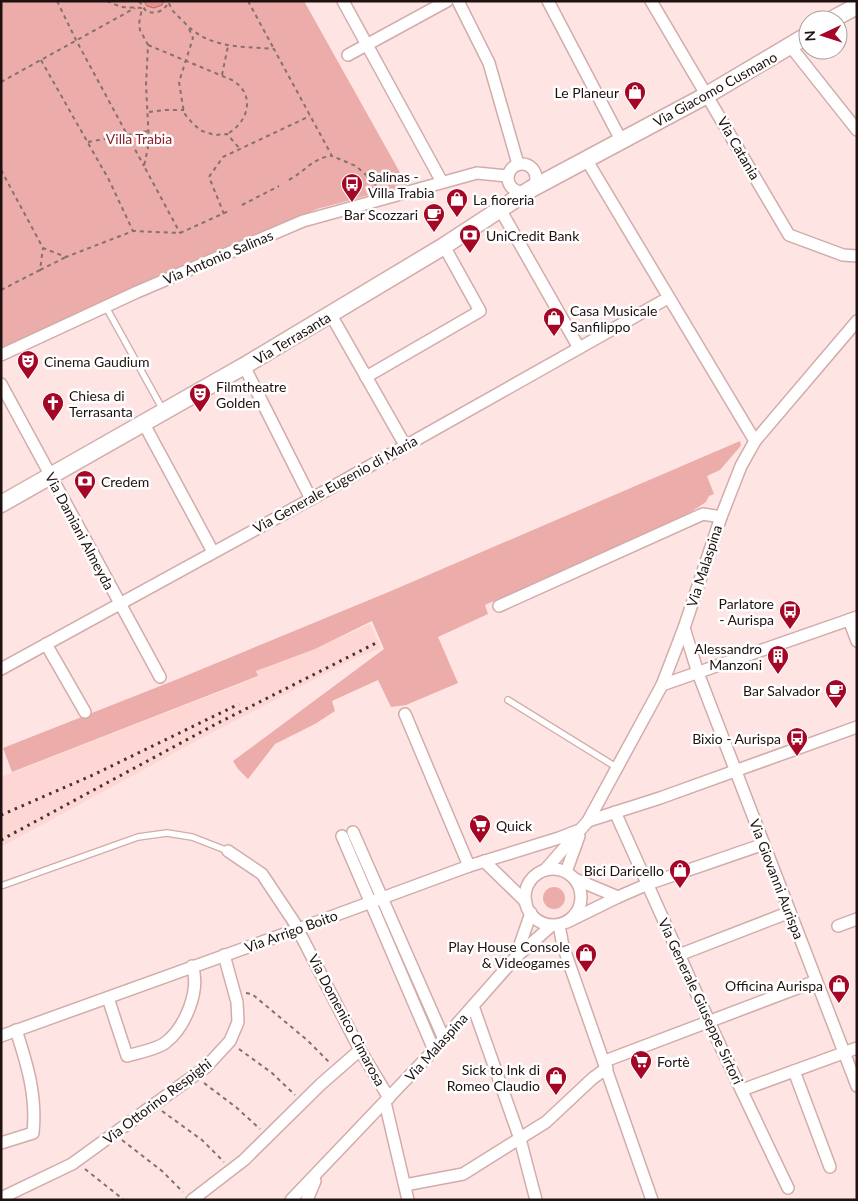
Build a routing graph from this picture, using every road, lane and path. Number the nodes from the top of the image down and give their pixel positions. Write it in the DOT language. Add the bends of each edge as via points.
graph roads {
  1 [pos="57,1"];
  2 [pos="107,1"];
  3 [pos="139,1"];
  4 [pos="248,1"];
  5 [pos="343,1"];
  6 [pos="447,1"];
  7 [pos="458,1"];
  8 [pos="548,1"];
  9 [pos="651,1"];
  10 [pos="169,2"];
  11 [pos="135,8"];
  12 [pos="142,8"];
  13 [pos="189,28"];
  14 [pos="76,40"];
  15 [pos="798,42"];
  16 [pos="148,45"];
  17 [pos="367,45"];
  18 [pos="228,46"];
  19 [pos="790,47"];
  20 [pos="274,49"];
  21 [pos="348,55"];
  22 [pos="41,60"];
  23 [pos="185,61"];
  24 [pos="222,76"];
  25 [pos="1,82"];
  26 [pos="707,94"];
  27 [pos="184,110"];
  28 [pos="148,112"];
  29 [pos="310,116"];
  30 [pos="857,130"];
  31 [pos="149,132"];
  32 [pos="227,134"];
  33 [pos="128,136"];
  34 [pos="621,140"];
  35 [pos="88,142"];
  36 [pos="240,148"];
  37 [pos="332,156"];
  38 [pos="586,159"];
  39 [pos="518,164"];
  40 [pos="144,166"];
  41 [pos="1,170"];
  42 [pos="508,176"];
  43 [pos="289,180"];
  44 [pos="442,182"];
  45 [pos="279,186"];
  46 [pos="531,189"];
  47 [pos="380,199"];
  48 [pos="242,205"];
  49 [pos="500,209"];
  50 [pos="232,210"];
  51 [pos="224,214"];
  52 [pos="133,230"];
  53 [pos="180,234"];
  54 [pos="444,246"];
  55 [pos="43,248"];
  56 [pos="857,256"];
  57 [pos="66,257"];
  58 [pos="40,270"];
  59 [pos="1,290"];
  60 [pos="668,298"];
  61 [pos="106,307"];
  62 [pos="331,315"];
  63 [pos="857,321"];
  64 [pos="579,348"];
  65 [pos="1,355"];
  66 [pos="244,366"];
  67 [pos="366,377"];
  68 [pos="1,384"];
  69 [pos="165,413"];
  70 [pos="144,424"];
  71 [pos="755,441"];
  72 [pos="405,444"];
  73 [pos="51,476"];
  74 [pos="310,499"];
  75 [pos="1,504"];
  76 [pos="721,517"];
  77 [pos="213,552"];
  78 [pos="120,604"];
  79 [pos="498,606"];
  80 [pos="853,618"];
  81 [pos="684,628"];
  82 [pos="857,641"];
  83 [pos="46,644"];
  84 [pos="1,669"];
  85 [pos="698,673"];
  86 [pos="160,678"];
  87 [pos="662,685"];
  88 [pos="508,700"];
  89 [pos="85,712"];
  90 [pos="405,714"];
  91 [pos="857,727"];
  92 [pos="616,767"];
  93 [pos="736,770"];
  94 [pos="615,812"];
  95 [pos="585,825"];
  96 [pos="347,834"];
  97 [pos="764,844"];
  98 [pos="228,851"];
  99 [pos="484,861"];
  100 [pos="469,866"];
  101 [pos="545,870"];
  102 [pos="566,872"];
  103 [pos="576,879"];
  104 [pos="648,884"];
  105 [pos="1,886"];
  106 [pos="618,897"];
  107 [pos="376,900"];
  108 [pos="526,902"];
  109 [pos="790,912"];
  110 [pos="531,913"];
  111 [pos="857,919"];
  112 [pos="559,925"];
  113 [pos="838,926"];
  114 [pos="298,929"];
  115 [pos="224,955"];
  116 [pos="679,955"];
  117 [pos="516,957"];
  118 [pos="192,966"];
  119 [pos="816,981"];
  120 [pos="234,990"];
  121 [pos="108,998"];
  122 [pos="474,1006"];
  123 [pos="709,1021"];
  124 [pos="16,1030"];
  125 [pos="1,1036"];
  126 [pos="444,1039"];
  127 [pos="230,1041"];
  128 [pos="857,1048"];
  129 [pos="360,1050"];
  130 [pos="434,1050"];
  131 [pos="843,1053"];
  132 [pos="606,1064"];
  133 [pos="337,1070"];
  134 [pos="794,1071"];
  135 [pos="194,1076"];
  136 [pos="857,1086"];
  137 [pos="742,1090"];
  138 [pos="387,1100"];
  139 [pos="302,1102"];
  140 [pos="154,1106"];
  141 [pos="114,1134"];
  142 [pos="268,1137"];
  143 [pos="520,1139"];
  144 [pos="1,1143"];
  145 [pos="75,1162"];
  146 [pos="830,1167"];
  147 [pos="232,1169"];
  148 [pos="320,1171"];
  149 [pos="405,1185"];
  150 [pos="788,1188"];
  151 [pos="189,1197"];
  152 [pos="1,1198"];
  153 [pos="124,1200"];
  154 [pos="291,1200"];
  155 [pos="307,1200"];
  156 [pos="408,1200"];
  157 [pos="536,1200"];
  158 [pos="652,1200"];
  1 -- 14 [label="path"];
  2 -- 11 [label="path"];
  3 -- 12 [label="path"];
  4 -- 20 [label="path"];
  5 -- 17 [label="street"];
  6 -- 17 [label="street"];
  7 -- 39 [label="street" via="489,63"];
  8 -- 34 [label="street"];
  9 -- 26 [label="street, Via Catania"];
  10 -- 12 [label="path" via="159,12"];
  10 -- 13 [label="path" via="172,12"];
  11 -- 12 [label="path"];
  11 -- 14 [label="path"];
  12 -- 16 [label="path" via="140,30"];
  13 -- 18 [label="path" via="198,36"];
  13 -- 23 [label="path" via="193,38"];
  14 -- 22 [label="path"];
  14 -- 33 [label="path"];
  15 -- 19 [label="street, Via Giacomo Cusmano"];
  16 -- 23 [label="path"];
  16 -- 28 [label="path"];
  17 -- 21 [label="street"];
  17 -- 44 [label="street"];
  18 -- 20 [label="path"];
  18 -- 24 [label="path"];
  19 -- 26 [label="street, Via Giacomo Cusmano"];
  19 -- 30 [label="street"];
  20 -- 29 [label="path"];
  22 -- 25 [label="path"];
  22 -- 35 [label="path"];
  23 -- 24 [label="path"];
  23 -- 27 [label="path" via="179,82"];
  24 -- 32 [label="path" via="240,84 247,104 241,121"];
  26 -- 34 [label="street, Via Giacomo Cusmano"];
  26 -- 56 [label="street, Via Catania" via="790,235 842,255"];
  27 -- 28 [label="path"];
  27 -- 32 [label="path" via="202,131"];
  28 -- 31 [label="path"];
  29 -- 36 [label="path"];
  29 -- 37 [label="path"];
  31 -- 33 [label="path"];
  31 -- 40 [label="path" via="150,143"];
  32 -- 36 [label="path"];
  33 -- 35 [label="path"];
  33 -- 40 [label="path"];
  34 -- 38 [label="street, Via Giacomo Cusmano"];
  35 -- 52 [label="path"];
  36 -- 51 [label="path" via="223,157 209,177"];
  37 -- 43 [label="path" via="311,163"];
  37 -- 47 [label="path" via="356,166 375,183"];
  38 -- 46 [label="street, Via Terrasanta"];
  38 -- 60 [label="street"];
  39 -- 42 [label="street" via="511,168"];
  39 -- 46 [label="street" via="528,164 535,171 536,181"];
  40 -- 53 [label="path"];
  41 -- 55 [label="path"];
  42 -- 44 [label="street, Via Antonio Salinas" via="477,173"];
  42 -- 46 [label="street" via="510,186 517,192"];
  44 -- 47 [label="street, Via Antonio Salinas"];
  45 -- 48 [label="path"];
  46 -- 49 [label="street, Via Terrasanta"];
  47 -- 61 [label="street, Via Antonio Salinas" via="303,221"];
  49 -- 54 [label="street, Via Terrasanta"];
  49 -- 64 [label="street"];
  50 -- 51 [label="path"];
  51 -- 53 [label="path"];
  52 -- 53 [label="path"];
  52 -- 57 [label="path"];
  54 -- 62 [label="street, Via Terrasanta"];
  54 -- 67 [label="street" via="480,311"];
  55 -- 57 [label="path"];
  55 -- 58 [label="path"];
  57 -- 58 [label="path"];
  58 -- 59 [label="path"];
  60 -- 64 [label="street, Via Generale Eugenio di Maria"];
  60 -- 71 [label="street"];
  61 -- 65 [label="street, Via Antonio Salinas"];
  61 -- 69 [label="lane"];
  62 -- 66 [label="street, Via Terrasanta"];
  62 -- 67 [label="street"];
  63 -- 71 [label="street, Via Malaspina"];
  64 -- 72 [label="street, Via Generale Eugenio di Maria"];
  66 -- 69 [label="street, Via Terrasanta"];
  66 -- 74 [label="street"];
  67 -- 72 [label="street"];
  68 -- 73 [label="street, Via Damiani Almeyda"];
  69 -- 70 [label="street, Via Terrasanta"];
  70 -- 73 [label="street, Via Terrasanta"];
  70 -- 77 [label="street"];
  71 -- 76 [label="street, Via Malaspina" via="741,466"];
  72 -- 74 [label="street, Via Generale Eugenio di Maria"];
  73 -- 75 [label="street, Via Terrasanta"];
  73 -- 78 [label="street, Via Damiani Almeyda"];
  74 -- 77 [label="street, Via Generale Eugenio di Maria"];
  76 -- 79 [label="street" via="703,514"];
  76 -- 81 [label="street, Via Malaspina"];
  77 -- 78 [label="street, Via Generale Eugenio di Maria"];
  78 -- 83 [label="street, Via Generale Eugenio di Maria"];
  78 -- 86 [label="street, Via Damiani Almeyda"];
  80 -- 82 [label="street"];
  80 -- 85 [label="street"];
  81 -- 85 [label="street, Via Giovanni Aurispa"];
  81 -- 87 [label="street, Via Malaspina"];
  83 -- 84 [label="street, Via Generale Eugenio di Maria"];
  83 -- 89 [label="street"];
  85 -- 87 [label="street"];
  85 -- 93 [label="street, Via Giovanni Aurispa"];
  87 -- 92 [label="street, Via Malaspina"];
  88 -- 92 [label="lane"];
  90 -- 100 [label="street"];
  91 -- 93 [label="street, Via Arrigo Boito"];
  92 -- 95 [label="street, Via Malaspina"];
  93 -- 94 [label="street, Via Arrigo Boito"];
  93 -- 97 [label="street, Via Giovanni Aurispa"];
  94 -- 95 [label="street, Via Arrigo Boito"];
  94 -- 104 [label="street, Via Generale Giuseppe Sirtori"];
  95 -- 99 [label="street, Via Arrigo Boito" via="559,838"];
  95 -- 101 [label="street"];
  95 -- 102 [label="street"];
  96 -- 107 [label="street"];
  97 -- 104 [label="street"];
  97 -- 109 [label="street, Via Giovanni Aurispa"];
  98 -- 105 [label="lane, Via Domenico Cimarosa" via="192,837 167,833 138,837"];
  98 -- 114 [label="street, Via Domenico Cimarosa" via="262,874"];
  99 -- 100 [label="street, Via Arrigo Boito"];
  99 -- 108 [label="street"];
  100 -- 107 [label="street, Via Arrigo Boito"];
  101 -- 102 [label="street"];
  101 -- 108 [label="street" via="531,881"];
  102 -- 103 [label="street"];
  103 -- 106 [label="street"];
  103 -- 112 [label="street" via="581,902 576,913"];
  104 -- 106 [label="street"];
  104 -- 116 [label="street, Via Generale Giuseppe Sirtori"];
  106 -- 112 [label="street"];
  107 -- 114 [label="street, Via Arrigo Boito"];
  107 -- 126 [label="street"];
  107 -- 130 [label="street"];
  108 -- 110 [label="street"];
  109 -- 116 [label="street"];
  109 -- 119 [label="street, Via Giovanni Aurispa"];
  110 -- 112 [label="street" via="539,922"];
  110 -- 117 [label="street"];
  111 -- 113 [label="street"];
  112 -- 117 [label="street"];
  112 -- 132 [label="street" via="563,946"];
  114 -- 115 [label="street, Via Arrigo Boito"];
  114 -- 129 [label="street, Via Domenico Cimarosa"];
  115 -- 118 [label="street, Via Arrigo Boito"];
  115 -- 120 [label="street, Via Ottorino Respighi"];
  116 -- 123 [label="street, Via Generale Giuseppe Sirtori"];
  117 -- 122 [label="street, Via Malaspina"];
  118 -- 121 [label="street, Via Arrigo Boito"];
  118 -- 121 [label="street" via="196,976 194,994 180,1027 164,1044 127,1056"];
  119 -- 123 [label="street"];
  119 -- 131 [label="street, Via Giovanni Aurispa"];
  120 -- 127 [label="street, Via Ottorino Respighi" via="238,1022"];
  120 -- 133 [label="path" via="252,994"];
  121 -- 124 [label="street, Via Arrigo Boito"];
  122 -- 126 [label="street, Via Malaspina"];
  122 -- 143 [label="street"];
  123 -- 132 [label="street"];
  123 -- 137 [label="street, Via Generale Giuseppe Sirtori"];
  124 -- 125 [label="street, Via Arrigo Boito"];
  124 -- 144 [label="street" via="29,1069 35,1116 33,1133"];
  126 -- 130 [label="street, Via Malaspina"];
  127 -- 135 [label="street, Via Ottorino Respighi"];
  127 -- 139 [label="path" via="272,1073"];
  128 -- 131 [label="street"];
  129 -- 133 [label="street"];
  129 -- 138 [label="street, Via Domenico Cimarosa"];
  130 -- 138 [label="street, Via Malaspina"];
  131 -- 134 [label="street"];
  131 -- 136 [label="street, Via Giovanni Aurispa"];
  132 -- 143 [label="street" via="546,1122"];
  132 -- 158 [label="street"];
  133 -- 139 [label="street"];
  134 -- 137 [label="street"];
  134 -- 146 [label="street"];
  135 -- 140 [label="street, Via Ottorino Respighi"];
  135 -- 142 [label="path" via="237,1108"];
  137 -- 150 [label="street, Via Generale Giuseppe Sirtori"];
  138 -- 148 [label="street, Via Malaspina"];
  138 -- 149 [label="street, Via Domenico Cimarosa"];
  139 -- 142 [label="street"];
  140 -- 141 [label="street, Via Ottorino Respighi"];
  140 -- 147 [label="path" via="202,1140"];
  141 -- 145 [label="street, Via Ottorino Respighi"];
  141 -- 151 [label="path" via="162,1171"];
  142 -- 147 [label="street"];
  143 -- 149 [label="street" via="463,1174"];
  143 -- 157 [label="street"];
  145 -- 152 [label="street, Via Ottorino Respighi"];
  145 -- 153 [label="path"];
  147 -- 151 [label="street"];
  148 -- 154 [label="street, Via Malaspina"];
  148 -- 155 [label="street"];
  149 -- 156 [label="street, Via Domenico Cimarosa"];
}
